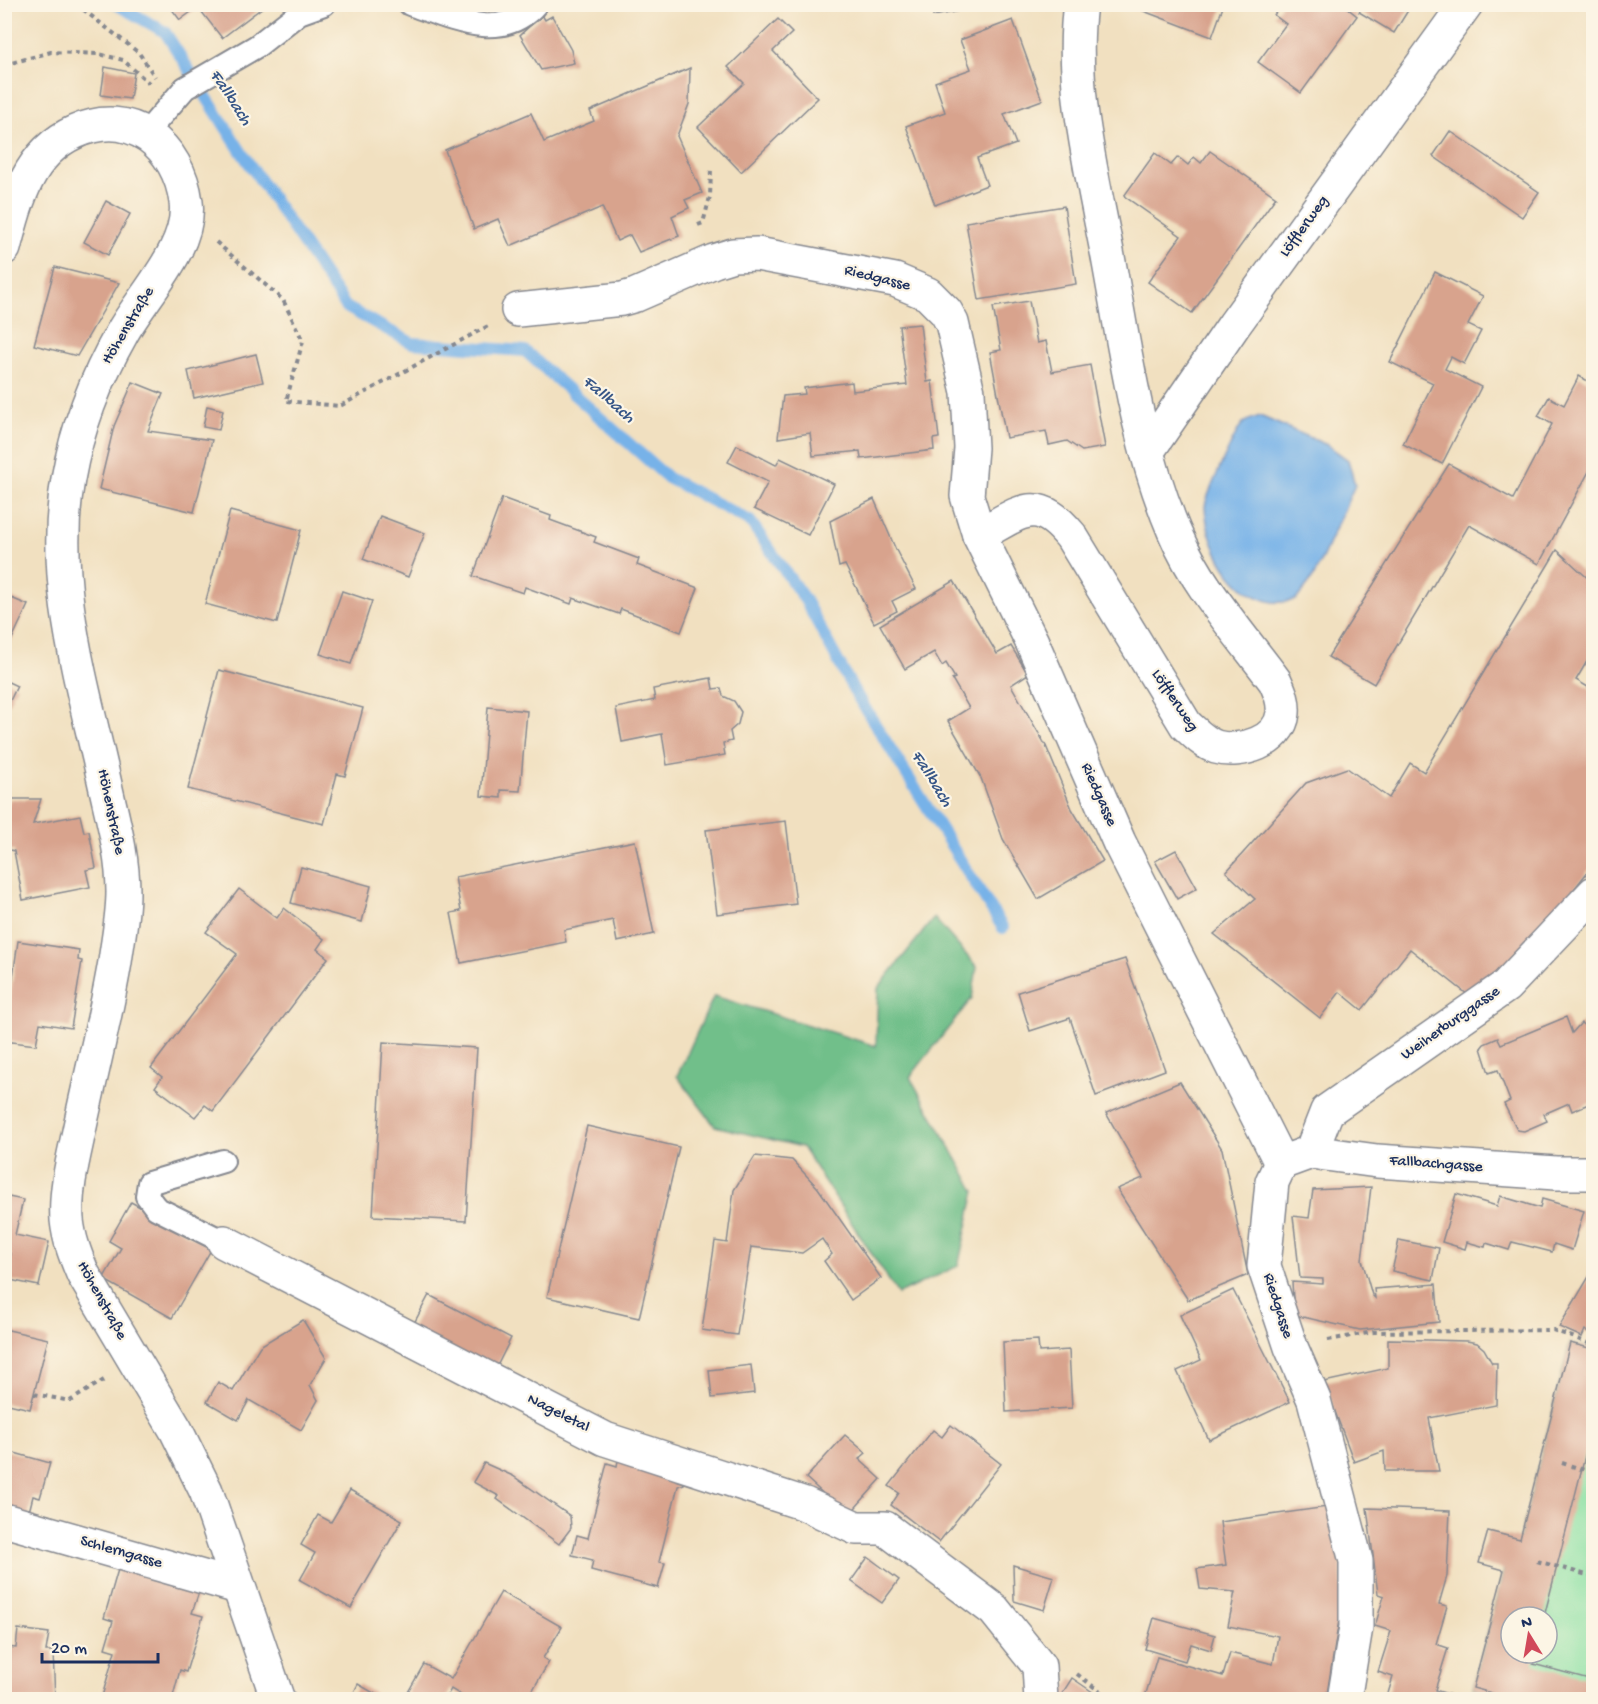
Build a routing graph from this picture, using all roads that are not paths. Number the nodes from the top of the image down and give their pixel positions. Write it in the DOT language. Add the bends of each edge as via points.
graph roads {
  1 [pos="324,4"];
  2 [pos="410,4"];
  3 [pos="536,4"];
  4 [pos="1080,4"];
  5 [pos="1466,4"];
  6 [pos="146,133"];
  7 [pos="4,248"];
  8 [pos="518,310"];
  9 [pos="1147,452"];
  10 [pos="979,535"];
  11 [pos="1593,893"];
  12 [pos="1311,1152"];
  13 [pos="223,1161"];
  14 [pos="1281,1163"];
  15 [pos="1593,1173"];
  16 [pos="224,1242"];
  17 [pos="4,1520"];
  18 [pos="238,1587"];
  19 [pos="278,1700"];
  20 [pos="1041,1700"];
  21 [pos="1344,1700"];
  1 -- 6 [label="lane" via="299,13 257,46 179,96"];
  2 -- 3 [label="lane" via="472,26 498,25 516,19"];
  4 -- 9 [label="street, Löfflerweg" via="1078,48 1086,142 1133,397"];
  5 -- 9 [label="street, Löfflerweg"];
  6 -- 7 [label="street, Höhenstraße" via="126,124 82,128 62,137 26,178"];
  6 -- 18 [label="street, Höhenstraße" via="177,170 187,207 184,233 100,375 68,480 63,537 68,615 114,823 123,891 105,1018 69,1181 67,1217 83,1275 176,1430 206,1491"];
  8 -- 10 [label="street, Riedgasse" via="636,296 714,261 757,254 894,280 928,294 939,302 952,323 968,392 971,448 967,496"];
  9 -- 10 [label="street, Löfflerweg" via="1190,565 1275,681 1282,698 1283,714 1276,731 1262,741 1248,747 1215,747 1186,725 1071,536 1049,513 1038,510 1018,514"];
  10 -- 14 [label="street, Riedgasse" via="1032,642 1119,842"];
  11 -- 12 [label="street, Weiherburggasse" via="1506,986 1327,1111"];
  12 -- 14 [label="street, Fallbachgasse"];
  12 -- 15 [label="street, Fallbachgasse" via="1377,1161"];
  13 -- 16 [label="lane, Nageletal" via="149,1183 147,1196 156,1208"];
  14 -- 21 [label="street, Riedgasse" via="1272,1182 1264,1266 1291,1347 1314,1400 1356,1561 1356,1627"];
  16 -- 20 [label="street, Nageletal" via="605,1438 805,1504 856,1528 885,1528 994,1610 1054,1668"];
  17 -- 18 [label="street, Schlerngasse"];
  18 -- 19 [label="street, Höhenstraße"];
}
